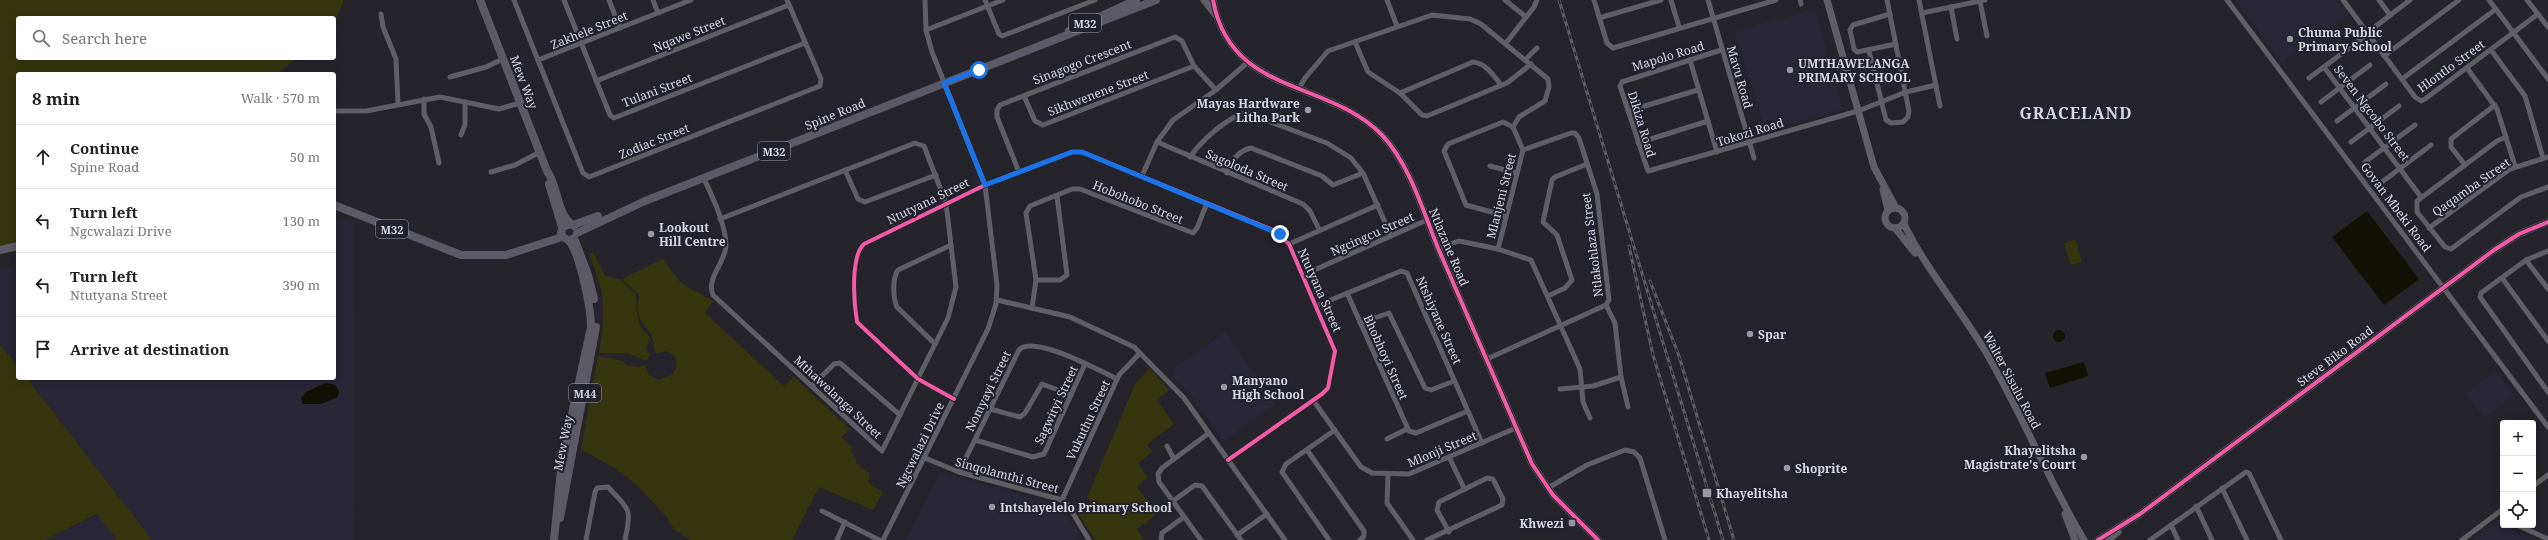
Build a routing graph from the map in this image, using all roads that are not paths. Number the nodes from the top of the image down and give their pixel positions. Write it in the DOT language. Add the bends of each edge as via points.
graph roads {
  1 [pos="480,0"];
  2 [pos="514,0"];
  3 [pos="564,0"];
  4 [pos="609,0"];
  5 [pos="653,0"];
  6 [pos="691,0"];
  7 [pos="925,0"];
  8 [pos="985,0"];
  9 [pos="1003,0"];
  10 [pos="1094,0"];
  11 [pos="1136,0"];
  12 [pos="1156,0"];
  13 [pos="1204,0"];
  14 [pos="1213,0"];
  15 [pos="1387,0"];
  16 [pos="1505,0"];
  17 [pos="1537,0"];
  18 [pos="1594,0"];
  19 [pos="1661,0"];
  20 [pos="1671,0"];
  21 [pos="1708,0"];
  22 [pos="1776,0"];
  23 [pos="1827,0"];
  24 [pos="1887,0"];
  25 [pos="1919,0"];
  26 [pos="2227,0"];
  27 [pos="2343,0"];
  28 [pos="2379,0"];
  29 [pos="2410,0"];
  30 [pos="2459,0"];
  31 [pos="2489,0"];
  32 [pos="2528,0"];
  33 [pos="1973,1"];
  34 [pos="1983,1"];
  35 [pos="788,2"];
  36 [pos="988,6"];
  37 [pos="1951,7"];
  38 [pos="2496,9"];
  39 [pos="658,13"];
  40 [pos="1922,13"];
  41 [pos="381,14"];
  42 [pos="1890,14"];
  43 [pos="2538,14"];
  44 [pos="2390,15"];
  45 [pos="1216,16"];
  46 [pos="1526,17"];
  47 [pos="1712,17"];
  48 [pos="1599,18"];
  49 [pos="1397,26"];
  50 [pos="1679,27"];
  51 [pos="2548,27"];
  52 [pos="620,28"];
  53 [pos="926,30"];
  54 [pos="2368,33"];
  55 [pos="2514,33"];
  56 [pos="1987,36"];
  57 [pos="1957,39"];
  58 [pos="1355,42"];
  59 [pos="806,43"];
  60 [pos="1506,43"];
  61 [pos="581,44"];
  62 [pos="1896,44"];
  63 [pos="1034,48"];
  64 [pos="1537,48"];
  65 [pos="1721,50"];
  66 [pos="2491,50"];
  67 [pos="1869,52"];
  68 [pos="2384,56"];
  69 [pos="1526,59"];
  70 [pos="503,60"];
  71 [pos="538,60"];
  72 [pos="1690,60"];
  73 [pos="1248,62"];
  74 [pos="1531,64"];
  75 [pos="2370,65"];
  76 [pos="1194,66"];
  77 [pos="2324,67"];
  78 [pos="2467,68"];
  79 [pos="450,77"];
  80 [pos="2309,78"];
  81 [pos="2402,79"];
  82 [pos="2548,79"];
  83 [pos="596,81"];
  84 [pos="1622,82"];
  85 [pos="944,83"];
  86 [pos="2386,84"];
  87 [pos="1501,85"];
  88 [pos="1936,85"];
  89 [pos="2340,88"];
  90 [pos="1216,90"];
  91 [pos="1298,90"];
  92 [pos="1698,90"];
  93 [pos="1906,92"];
  94 [pos="1400,93"];
  95 [pos="1024,96"];
  96 [pos="424,99"];
  97 [pos="465,102"];
  98 [pos="2321,102"];
  99 [pos="520,103"];
  100 [pos="1881,103"];
  101 [pos="398,104"];
  102 [pos="2495,105"];
  103 [pos="1940,106"];
  104 [pos="2399,106"];
  105 [pos="2355,108"];
  106 [pos="336,110"];
  107 [pos="1628,111"];
  108 [pos="1858,111"];
  109 [pos="1708,121"];
  110 [pos="2337,121"];
  111 [pos="2415,125"];
  112 [pos="1513,127"];
  113 [pos="2370,128"];
  114 [pos="460,134"];
  115 [pos="2506,137"];
  116 [pos="1157,142"];
  117 [pos="2351,142"];
  118 [pos="1638,143"];
  119 [pos="1749,143"];
  120 [pos="2431,145"];
  121 [pos="2385,148"];
  122 [pos="1523,150"];
  123 [pos="540,152"];
  124 [pos="1717,152"];
  125 [pos="1190,157"];
  126 [pos="1754,158"];
  127 [pos="2546,158"];
  128 [pos="2366,162"];
  129 [pos="439,163"];
  130 [pos="1587,164"];
  131 [pos="2464,165"];
  132 [pos="1490,166"];
  133 [pos="2515,166"];
  134 [pos="2400,168"];
  135 [pos="845,170"];
  136 [pos="1648,171"];
  137 [pos="491,172"];
  138 [pos="1019,172"];
  139 [pos="1227,173"];
  140 [pos="1364,173"];
  141 [pos="1517,173"];
  142 [pos="936,175"];
  143 [pos="1142,176"];
  144 [pos="704,179"];
  145 [pos="1880,181"];
  146 [pos="2382,182"];
  147 [pos="985,185"];
  148 [pos="2548,188"];
  149 [pos="1057,196"];
  150 [pos="2421,196"];
  151 [pos="946,203"];
  152 [pos="1207,203"];
  153 [pos="1378,205"];
  154 [pos="336,206"];
  155 [pos="1896,208"];
  156 [pos="1888,210"];
  157 [pos="1506,216"];
  158 [pos="723,218"];
  159 [pos="1427,220"];
  160 [pos="2548,222"];
  161 [pos="1904,224"];
  162 [pos="1895,228"];
  163 [pos="2429,228"];
  164 [pos="1319,229"];
  165 [pos="568,231"];
  166 [pos="1391,236"];
  167 [pos="1289,244"];
  168 [pos="951,245"];
  169 [pos="16,246"];
  170 [pos="1438,248"];
  171 [pos="1498,249"];
  172 [pos="0,250"];
  173 [pos="2548,251"];
  174 [pos="1921,257"];
  175 [pos="2526,260"];
  176 [pos="1303,275"];
  177 [pos="2502,278"];
  178 [pos="1036,280"];
  179 [pos="2443,287"];
  180 [pos="2548,289"];
  181 [pos="1348,294"];
  182 [pos="1548,296"];
  183 [pos="997,300"];
  184 [pos="1606,305"];
  185 [pos="1316,306"];
  186 [pos="1032,308"];
  187 [pos="1360,323"];
  188 [pos="1561,326"];
  189 [pos="2548,341"];
  190 [pos="935,344"];
  191 [pos="1140,353"];
  192 [pos="1487,359"];
  193 [pos="1085,364"];
  194 [pos="589,371"];
  195 [pos="1620,377"];
  196 [pos="918,379"];
  197 [pos="1117,379"];
  198 [pos="1454,381"];
  199 [pos="812,386"];
  200 [pos="1581,388"];
  201 [pos="1560,390"];
  202 [pos="2548,392"];
  203 [pos="1071,395"];
  204 [pos="954,399"];
  205 [pos="1313,400"];
  206 [pos="1628,407"];
  207 [pos="990,409"];
  208 [pos="1468,411"];
  209 [pos="900,415"];
  210 [pos="1590,418"];
  211 [pos="569,422"];
  212 [pos="2548,427"];
  213 [pos="1516,428"];
  214 [pos="1407,429"];
  215 [pos="1335,430"];
  216 [pos="1209,433"];
  217 [pos="1387,439"];
  218 [pos="975,440"];
  219 [pos="1482,443"];
  220 [pos="1167,446"];
  221 [pos="1307,450"];
  222 [pos="1449,457"];
  223 [pos="925,458"];
  224 [pos="1174,459"];
  225 [pos="1228,460"];
  226 [pos="959,472"];
  227 [pos="1388,474"];
  228 [pos="569,475"];
  229 [pos="2548,475"];
  230 [pos="2536,484"];
  231 [pos="1464,488"];
  232 [pos="1548,488"];
  233 [pos="2222,488"];
  234 [pos="2060,499"];
  235 [pos="1062,500"];
  236 [pos="1173,501"];
  237 [pos="2196,506"];
  238 [pos="822,511"];
  239 [pos="2500,511"];
  240 [pos="1267,514"];
  241 [pos="2140,514"];
  242 [pos="1184,517"];
  243 [pos="845,522"];
  244 [pos="2171,525"];
  245 [pos="2524,528"];
  246 [pos="1449,532"];
  247 [pos="554,538"];
  248 [pos="1239,538"];
  249 [pos="2548,539"];
  250 [pos="586,540"];
  251 [pos="626,540"];
  252 [pos="837,540"];
  253 [pos="879,540"];
  254 [pos="883,540"];
  255 [pos="1089,540"];
  256 [pos="1161,540"];
  257 [pos="1201,540"];
  258 [pos="1285,540"];
  259 [pos="1329,540"];
  260 [pos="1360,540"];
  261 [pos="1413,540"];
  262 [pos="1427,540"];
  263 [pos="1598,540"];
  264 [pos="1665,540"];
  265 [pos="2075,540"];
  266 [pos="2084,540"];
  267 [pos="2098,540"];
  268 [pos="2108,540"];
  269 [pos="2150,540"];
  270 [pos="2178,540"];
  271 [pos="2212,540"];
  272 [pos="2247,540"];
  273 [pos="2281,540"];
  274 [pos="2462,540"];
  1 -- 70 [label="main road, Mew Way / M44"];
  2 -- 71 [label="street, Zodiac Street"];
  3 -- 61 [label="street, Tulani Street"];
  4 -- 52 [label="street"];
  5 -- 39 [label="street"];
  6 -- 39 [label="street, Zakhele Street"];
  7 -- 53 [label="street, Ngcwalazi Drive"];
  8 -- 36 [label="street"];
  9 -- 36 [label="street"];
  10 -- 36 [label="street" via="1005,36 999,34"];
  11 -- 63 [label="main road, Spine Road / M32"];
  12 -- 63 [label="main road, Spine Road / M32"];
  13 -- 45 [label="street, Ntlazane Road"];
  14 -- 45 [label="street, Ntlazane Road"];
  15 -- 49 [label="street"];
  16 -- 46 [label="street"];
  17 -- 46 [label="street"];
  18 -- 48 [label="street"];
  19 -- 48 [label="street"];
  20 -- 50 [label="street"];
  21 -- 47 [label="street, Mavu Road"];
  22 -- 47 [label="street"];
  23 -- 108 [label="street"];
  24 -- 42 [label="street"];
  25 -- 40 [label="street"];
  26 -- 179 [label="street, Govan Mbeki Road"];
  27 -- 54 [label="street, Hlontlo Street"];
  28 -- 44 [label="street"];
  29 -- 44 [label="street, Seven Ngcobo Street"];
  30 -- 68 [label="street"];
  31 -- 38 [label="street"];
  32 -- 43 [label="street"];
  33 -- 34 [label="street"];
  33 -- 37 [label="street"];
  34 -- 56 [label="street"];
  35 -- 59 [label="street, Zodiac Street"];
  35 -- 83 [label="street, Nqawe Street"];
  36 -- 53 [label="street"];
  37 -- 40 [label="street"];
  37 -- 57 [label="street"];
  38 -- 55 [label="street"];
  38 -- 81 [label="street"];
  39 -- 52 [label="street, Zakhele Street"];
  40 -- 88 [label="street"];
  41 -- 101 [label="street" via="383,27 396,59"];
  42 -- 62 [label="street"];
  42 -- 67 [label="street" via="1850,27 1854,50"];
  43 -- 51 [label="street"];
  43 -- 55 [label="street, Hlontlo Street"];
  44 -- 54 [label="street, Seven Ngcobo Street"];
  45 -- 73 [label="street, Ntlazane Road" via="1229,41"];
  46 -- 60 [label="street"];
  47 -- 50 [label="street"];
  47 -- 65 [label="street, Mavu Road"];
  48 -- 50 [label="street" via="1610,47"];
  49 -- 58 [label="street"];
  49 -- 60 [label="street" via="1432,15 1470,19"];
  52 -- 61 [label="street, Zakhele Street"];
  53 -- 85 [label="street, Ngcwalazi Drive"];
  54 -- 68 [label="street, Hlontlo Street"];
  54 -- 77 [label="street, Seven Ngcobo Street"];
  55 -- 66 [label="street, Hlontlo Street"];
  55 -- 82 [label="street"];
  58 -- 91 [label="street" via="1328,52"];
  58 -- 94 [label="street" via="1368,72"];
  59 -- 71 [label="street, Zodiac Street" via="821,79 817,87 589,177 584,173"];
  59 -- 83 [label="street, Tulani Street" via="616,118 610,115"];
  60 -- 69 [label="street"];
  61 -- 71 [label="street, Zakhele Street"];
  61 -- 83 [label="street, Tulani Street"];
  62 -- 67 [label="street"];
  62 -- 93 [label="street"];
  63 -- 85 [label="main road, Spine Road / M32"];
  64 -- 69 [label="street"];
  65 -- 72 [label="street, Mapolo Road"];
  65 -- 119 [label="street, Mavu Road"];
  66 -- 78 [label="street, Hlontlo Street"];
  66 -- 127 [label="street" via="2524,96"];
  67 -- 100 [label="street"];
  68 -- 81 [label="street, Hlontlo Street"];
  69 -- 74 [label="street"];
  70 -- 79 [label="street"];
  70 -- 99 [label="main road, Mew Way / M44"];
  72 -- 84 [label="street, Mapolo Road"];
  72 -- 92 [label="street"];
  73 -- 90 [label="street"];
  73 -- 91 [label="street, Ntlazane Road" via="1264,74"];
  74 -- 87 [label="street"];
  74 -- 112 [label="street" via="1548,79 1547,96 1539,107 1519,117"];
  75 -- 89 [label="street"];
  76 -- 90 [label="street, Sinagogo Crescent"];
  76 -- 95 [label="street, Sinagogo Crescent" via="1182,41 1172,38"];
  76 -- 95 [label="street, Sikhwenene Street" via="1043,125 1034,121"];
  77 -- 80 [label="street"];
  77 -- 89 [label="street, Seven Ngcobo Street"];
  78 -- 81 [label="street, Hlontlo Street" via="2423,100 2415,97"];
  78 -- 102 [label="street"];
  84 -- 107 [label="street, Dikiza Road" via="1620,86"];
  85 -- 144 [label="main road, Spine Road / M32"];
  85 -- 147 [label="street, Ngcwalazi Drive"];
  86 -- 105 [label="street"];
  87 -- 94 [label="street" via="1427,116 1422,115"];
  87 -- 94 [label="street" via="1479,62 1473,62"];
  88 -- 93 [label="street, Tokozi Road"];
  88 -- 103 [label="street"];
  89 -- 98 [label="street"];
  89 -- 105 [label="street, Seven Ngcobo Street"];
  90 -- 116 [label="street" via="1183,111"];
  91 -- 159 [label="street, Ntlazane Road" via="1353,113 1378,131 1398,158"];
  92 -- 107 [label="street"];
  92 -- 109 [label="street"];
  93 -- 100 [label="street, Tokozi Road"];
  93 -- 100 [label="street" via="1909,114 1903,122 1889,123"];
  95 -- 138 [label="street, Sinagogo Crescent" via="1000,105 996,112"];
  96 -- 97 [label="street" via="440,97"];
  96 -- 101 [label="street"];
  96 -- 129 [label="street" via="424,114 431,127"];
  97 -- 99 [label="street" via="499,109"];
  97 -- 114 [label="street" via="465,125"];
  99 -- 123 [label="main road, Mew Way / M44"];
  100 -- 108 [label="street, Tokozi Road"];
  101 -- 106 [label="street" via="366,111"];
  102 -- 115 [label="street"];
  102 -- 131 [label="street" via="2451,139 2451,147"];
  104 -- 113 [label="street"];
  105 -- 110 [label="street"];
  105 -- 113 [label="street, Seven Ngcobo Street"];
  107 -- 118 [label="street, Dikiza Road"];
  108 -- 119 [label="street, Tokozi Road"];
  108 -- 145 [label="street"];
  109 -- 118 [label="street"];
  109 -- 124 [label="street"];
  111 -- 121 [label="street"];
  112 -- 122 [label="street, Mlanjeni Street"];
  112 -- 157 [label="street" via="1507,122 1499,122 1448,144 1444,151 1466,205"];
  113 -- 117 [label="street"];
  113 -- 121 [label="street, Seven Ngcobo Street"];
  115 -- 131 [label="street"];
  115 -- 133 [label="street"];
  116 -- 125 [label="street, Sagoloda Street"];
  116 -- 143 [label="street"];
  118 -- 136 [label="street, Dikiza Road"];
  119 -- 124 [label="street, Tokozi Road"];
  119 -- 126 [label="street, Mavu Road"];
  120 -- 134 [label="street"];
  121 -- 128 [label="street"];
  121 -- 134 [label="street, Seven Ngcobo Street"];
  122 -- 130 [label="street, Ntlakohlaza Street" via="1575,133"];
  122 -- 141 [label="street, Mlanjeni Street"];
  123 -- 137 [label="street" via="507,168"];
  123 -- 165 [label="main road, Mew Way / M44"];
  124 -- 136 [label="street, Tokozi Road"];
  125 -- 139 [label="street, Sagoloda Street"];
  125 -- 140 [label="street" via="1201,142 1237,116 1246,113 1327,143 1351,158"];
  127 -- 133 [label="street, Qaqamba Street"];
  130 -- 182 [label="street" via="1552,180 1542,222 1557,235 1572,280 1565,288"];
  130 -- 184 [label="street, Ntlakohlaza Street" via="1597,194 1609,300"];
  131 -- 150 [label="street"];
  132 -- 141 [label="street"];
  133 -- 163 [label="street, Qaqamba Street"];
  134 -- 146 [label="street"];
  134 -- 150 [label="street, Seven Ngcobo Street"];
  135 -- 142 [label="street" via="858,199 865,202"];
  135 -- 142 [label="street, Mthawelanga Street" via="918,143 924,146"];
  135 -- 158 [label="street, Mthawelanga Street"];
  138 -- 143 [label="street, Ntutyana Street" via="1077,151"];
  138 -- 147 [label="street, Ntutyana Street"];
  139 -- 140 [label="street" via="1232,160 1251,148 1322,176 1333,185"];
  139 -- 164 [label="street, Sagoloda Street" via="1304,204"];
  140 -- 153 [label="street"];
  141 -- 157 [label="street, Mlanjeni Street"];
  142 -- 151 [label="street, Mthawelanga Street"];
  143 -- 152 [label="street, Ntutyana Street"];
  144 -- 158 [label="street"];
  144 -- 165 [label="main road, Spine Road / M32"];
  145 -- 155 [label="street"];
  145 -- 156 [label="street"];
  147 -- 151 [label="street, Ntutyana Street"];
  147 -- 183 [label="street, Ngcwalazi Drive" via="996,266"];
  148 -- 163 [label="street" via="2521,197 2451,249 2445,247"];
  149 -- 152 [label="street, Hobohobo Street" via="1072,189 1080,189 1193,233"];
  149 -- 178 [label="street, Hobohobo Street" via="1030,206 1027,210"];
  149 -- 178 [label="street" via="1067,276 1060,280"];
  150 -- 163 [label="street" via="2416,208"];
  151 -- 168 [label="street, Mthawelanga Street"];
  151 -- 196 [label="street, Ntutyana Street" via="864,244 856,255 857,322"];
  152 -- 167 [label="street, Ntutyana Street" via="1273,230"];
  153 -- 164 [label="street"];
  153 -- 166 [label="street"];
  154 -- 165 [label="main road, Spine Road / M32" via="461,255 506,255"];
  155 -- 156 [label="street"];
  155 -- 161 [label="street" via="1905,214"];
  156 -- 162 [label="street" via="1885,216 1886,223"];
  157 -- 171 [label="street, Mlanjeni Street"];
  158 -- 199 [label="street, Mthawelanga Street" via="726,247 711,285 713,295"];
  159 -- 166 [label="street, Ngcingcu Street"];
  159 -- 170 [label="street, Ntlazane Road"];
  160 -- 179 [label="street, Steve Biko Road" via="2519,234"];
  161 -- 162 [label="street"];
  161 -- 174 [label="street, Walter Sisulu Road"];
  162 -- 174 [label="street, Walter Sisulu Road"];
  164 -- 167 [label="street"];
  165 -- 194 [label="main road, Mew Way / M44" via="588,275 595,304 594,341"];
  165 -- 211 [label="main road, Mew Way / M44" via="588,294 591,314 588,346"];
  166 -- 176 [label="street, Ngcingcu Street"];
  167 -- 176 [label="street, Ntutyana Street"];
  168 -- 190 [label="street, Mthawelanga Street" via="955,297"];
  168 -- 190 [label="street" via="898,270 895,276 894,299 897,307"];
  169 -- 172 [label="main road"];
  170 -- 171 [label="street" via="1459,241"];
  170 -- 192 [label="street, Ntlazane Road"];
  171 -- 182 [label="street" via="1531,260"];
  173 -- 175 [label="street"];
  174 -- 234 [label="street, Walter Sisulu Road" via="1984,349"];
  175 -- 177 [label="street"];
  175 -- 180 [label="street"];
  176 -- 185 [label="street, Ntutyana Street"];
  177 -- 189 [label="street"];
  177 -- 202 [label="street" via="2481,294 2480,299"];
  178 -- 186 [label="street, Hobohobo Street"];
  179 -- 212 [label="street, Govan Mbeki Road"];
  179 -- 241 [label="street, Steve Biko Road"];
  181 -- 185 [label="street, Ntshiyane Street"];
  181 -- 187 [label="street, Bhobhoyi Street"];
  181 -- 198 [label="street, Ntshiyane Street" via="1401,271 1407,273"];
  182 -- 188 [label="street"];
  183 -- 186 [label="street"];
  183 -- 204 [label="street, Ngcwalazi Drive" via="988,329"];
  184 -- 188 [label="street, Ntlakohlaza Street"];
  184 -- 195 [label="street" via="1615,323"];
  185 -- 205 [label="street, Ntutyana Street" via="1336,354 1328,388"];
  186 -- 191 [label="street" via="1070,317 1124,341"];
  187 -- 198 [label="street" via="1389,313 1425,388 1431,390"];
  187 -- 214 [label="street, Bhobhoyi Street"];
  188 -- 192 [label="street, Ntlakohlaza Street"];
  188 -- 200 [label="street" via="1580,369"];
  190 -- 196 [label="street, Mthawelanga Street"];
  191 -- 197 [label="street, Vukuthu Street"];
  191 -- 216 [label="street" via="1184,398"];
  192 -- 213 [label="street, Ntlazane Road"];
  193 -- 197 [label="street, Nomyayi Street"];
  193 -- 203 [label="street, Sagwityi Street"];
  193 -- 207 [label="street, Nomyayi Street" via="1060,353 1030,345 1023,346"];
  194 -- 211 [label="main road" via="575,418"];
  194 -- 228 [label="main road, Mew Way / M44"];
  195 -- 200 [label="street"];
  195 -- 206 [label="street"];
  196 -- 204 [label="street, Ntutyana Street"];
  196 -- 209 [label="street, Mthawelanga Street"];
  197 -- 235 [label="street, Vukuthu Street"];
  198 -- 208 [label="street, Ntshiyane Street"];
  199 -- 209 [label="street" via="834,364 840,363"];
  199 -- 209 [label="street, Mthawelanga Street" via="882,451"];
  200 -- 201 [label="street"];
  200 -- 210 [label="street" via="1583,402"];
  203 -- 207 [label="street" via="1042,384 1038,386 1025,413 1020,417"];
  203 -- 218 [label="street, Sagwityi Street" via="1041,456 1033,457"];
  204 -- 223 [label="street, Ngcwalazi Drive"];
  205 -- 215 [label="street, Mlonji Street"];
  205 -- 225 [label="street, Ntutyana Street"];
  207 -- 218 [label="street, Nomyayi Street"];
  208 -- 214 [label="street" via="1416,433"];
  208 -- 219 [label="street, Ntshiyane Street"];
  211 -- 228 [label="main road" via="572,433 567,464"];
  211 -- 247 [label="main road, Mew Way / M44"];
  213 -- 219 [label="street, Mlonji Street"];
  213 -- 232 [label="street, Ntlazane Road" via="1532,464"];
  214 -- 217 [label="street"];
  215 -- 221 [label="street"];
  215 -- 227 [label="street, Mlonji Street" via="1362,469 1372,473"];
  216 -- 224 [label="street"];
  216 -- 225 [label="street"];
  218 -- 226 [label="street, Nomyayi Street"];
  219 -- 222 [label="street, Mlonji Street"];
  220 -- 224 [label="street"];
  221 -- 259 [label="street" via="1286,464 1283,476"];
  221 -- 260 [label="street" via="1364,531 1364,536"];
  222 -- 227 [label="street, Mlonji Street" via="1409,474"];
  222 -- 231 [label="street"];
  223 -- 226 [label="street, Sinqolamthi Street"];
  223 -- 254 [label="street, Ngcwalazi Drive"];
  224 -- 236 [label="street" via="1158,474 1159,482"];
  225 -- 240 [label="street"];
  226 -- 235 [label="street, Sinqolamthi Street"];
  227 -- 261 [label="street" via="1387,503"];
  228 -- 247 [label="main road, Mew Way / M44"];
  229 -- 230 [label="street"];
  231 -- 246 [label="street" via="1437,504 1437,510"];
  231 -- 246 [label="street" via="1490,478 1496,483 1503,503"];
  232 -- 263 [label="street, Ntlazane Road"];
  232 -- 264 [label="street" via="1587,465 1631,450 1640,458"];
  233 -- 237 [label="street"];
  233 -- 272 [label="street"];
  233 -- 273 [label="street" via="2242,472 2249,474"];
  234 -- 265 [label="street, Walter Sisulu Road"];
  234 -- 266 [label="street, Walter Sisulu Road"];
  235 -- 255 [label="street, Sinqolamthi Street" via="1068,505"];
  236 -- 242 [label="street"];
  236 -- 248 [label="street" via="1195,485 1202,486"];
  237 -- 244 [label="street"];
  237 -- 271 [label="street"];
  238 -- 243 [label="street"];
  239 -- 274 [label="street"];
  240 -- 248 [label="street"];
  240 -- 258 [label="street"];
  241 -- 267 [label="street, Steve Biko Road"];
  241 -- 268 [label="street, Steve Biko Road"];
  242 -- 256 [label="street" via="1162,533"];
  242 -- 257 [label="street"];
  243 -- 252 [label="street"];
  243 -- 253 [label="street"];
  244 -- 269 [label="street"];
  244 -- 270 [label="street"];
  245 -- 249 [label="street"];
  246 -- 262 [label="street"];
  250 -- 251 [label="street" via="595,492 597,488 604,486 608,487 628,509 630,515"];
}
